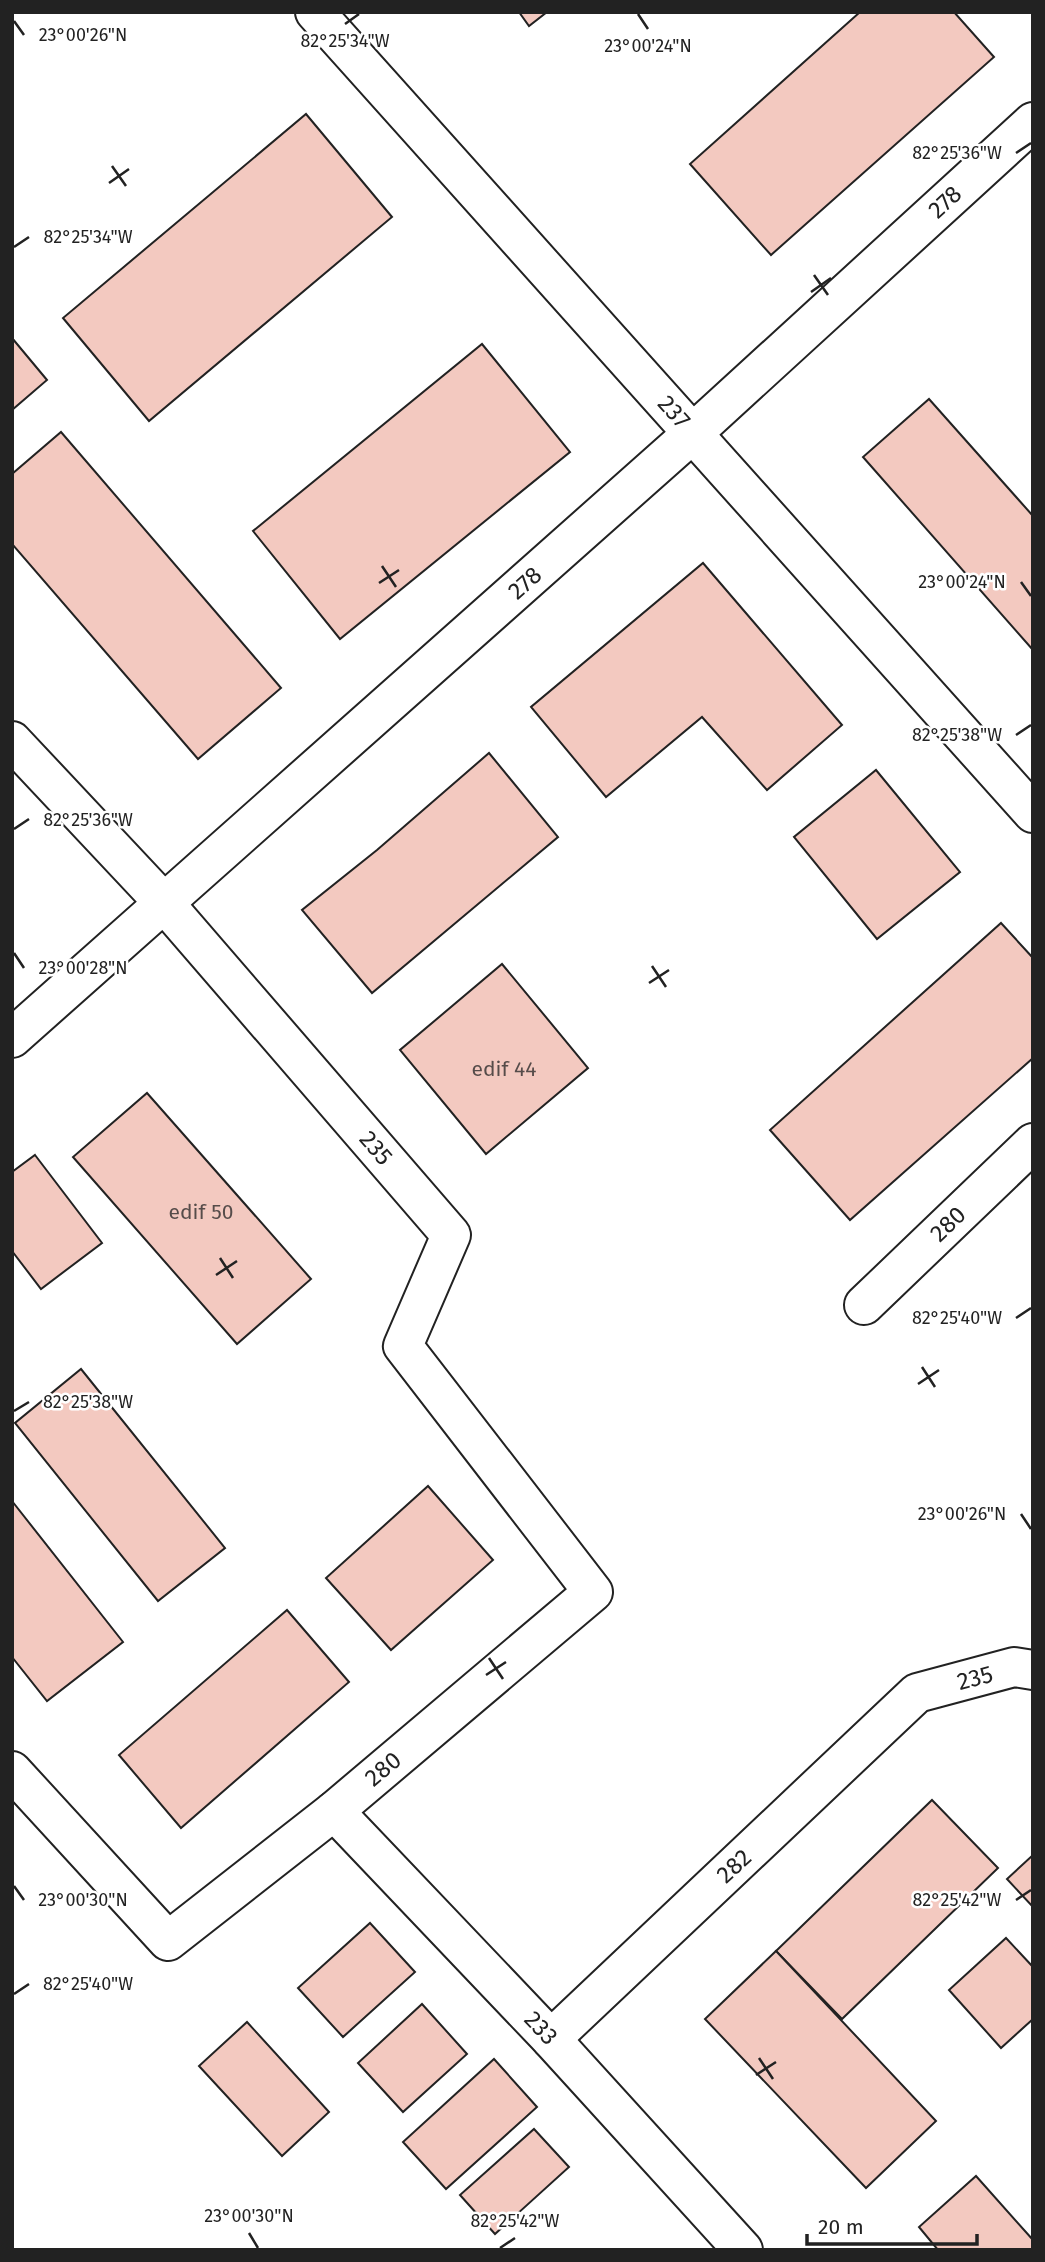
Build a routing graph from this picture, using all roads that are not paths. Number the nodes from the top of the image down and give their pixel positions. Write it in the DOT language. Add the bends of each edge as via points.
graph roads {
  1 [pos="315,12"];
  2 [pos="1033,121"];
  3 [pos="693,433"];
  4 [pos="12,741"];
  5 [pos="1033,813"];
  6 [pos="165,904"];
  7 [pos="12,1038"];
  8 [pos="1033,1143"];
  9 [pos="864,1306"];
  10 [pos="593,1592"];
  11 [pos="1033,1670"];
  12 [pos="917,1693"];
  13 [pos="12,1771"];
  14 [pos="334,1811"];
  15 [pos="551,2039"];
  16 [pos="743,2250"];
  1 -- 3 [label="street, 237"];
  2 -- 3 [label="street, 278"];
  3 -- 5 [label="street, 237"];
  3 -- 6 [label="street, 278"];
  4 -- 6 [label="street, 235"];
  6 -- 7 [label="street, 278"];
  6 -- 10 [label="street, 235" via="451,1235 403,1346"];
  8 -- 9 [label="street, 280"];
  10 -- 14 [label="street, 280"];
  11 -- 12 [label="street, 235" via="1014,1667"];
  12 -- 15 [label="street, 282"];
  13 -- 14 [label="street, 280" via="168,1941"];
  14 -- 15 [label="street, 233"];
  15 -- 16 [label="street, 233"];
}
